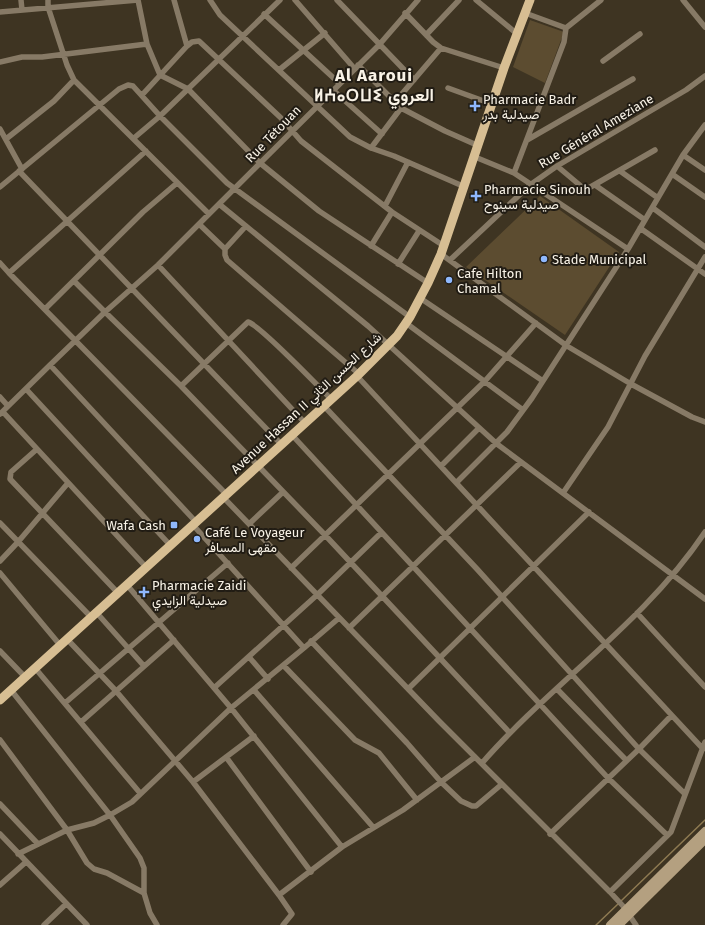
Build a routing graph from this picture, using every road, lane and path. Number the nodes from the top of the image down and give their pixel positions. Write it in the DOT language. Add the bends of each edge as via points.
graph roads {
  1 [pos="21,0"];
  2 [pos="48,0"];
  3 [pos="138,0"];
  4 [pos="174,0"];
  5 [pos="210,0"];
  6 [pos="280,0"];
  7 [pos="295,0"];
  8 [pos="337,0"];
  9 [pos="418,0"];
  10 [pos="459,0"];
  11 [pos="476,0"];
  12 [pos="530,0"];
  13 [pos="601,0"];
  14 [pos="683,0"];
  15 [pos="48,7"];
  16 [pos="22,10"];
  17 [pos="0,12"];
  18 [pos="406,13"];
  19 [pos="525,13"];
  20 [pos="264,14"];
  21 [pos="705,27"];
  22 [pos="566,28"];
  23 [pos="325,33"];
  24 [pos="516,33"];
  25 [pos="640,34"];
  26 [pos="426,35"];
  27 [pos="242,36"];
  28 [pos="147,44"];
  29 [pos="379,45"];
  30 [pos="187,46"];
  31 [pos="441,48"];
  32 [pos="304,50"];
  33 [pos="63,54"];
  34 [pos="219,59"];
  35 [pos="603,61"];
  36 [pos="0,62"];
  37 [pos="356,67"];
  38 [pos="504,68"];
  39 [pos="279,70"];
  40 [pos="160,75"];
  41 [pos="705,76"];
  42 [pos="633,79"];
  43 [pos="74,80"];
  44 [pos="414,80"];
  45 [pos="339,83"];
  46 [pos="448,88"];
  47 [pos="188,89"];
  48 [pos="333,90"];
  49 [pos="142,96"];
  50 [pos="395,102"];
  51 [pos="492,104"];
  52 [pos="100,105"];
  53 [pos="316,106"];
  54 [pos="401,108"];
  55 [pos="160,116"];
  56 [pos="705,126"];
  57 [pos="0,129"];
  58 [pos="292,131"];
  59 [pos="382,134"];
  60 [pos="134,138"];
  61 [pos="6,139"];
  62 [pos="527,140"];
  63 [pos="479,146"];
  64 [pos="371,148"];
  65 [pos="146,150"];
  66 [pos="655,150"];
  67 [pos="683,155"];
  68 [pos="475,156"];
  69 [pos="408,162"];
  70 [pos="260,164"];
  71 [pos="557,166"];
  72 [pos="21,170"];
  73 [pos="705,170"];
  74 [pos="620,171"];
  75 [pos="514,173"];
  76 [pos="672,174"];
  77 [pos="177,183"];
  78 [pos="530,185"];
  79 [pos="595,185"];
  80 [pos="464,187"];
  81 [pos="0,188"];
  82 [pos="236,189"];
  83 [pos="705,197"];
  84 [pos="658,198"];
  85 [pos="219,204"];
  86 [pos="385,206"];
  87 [pos="653,208"];
  88 [pos="392,212"];
  89 [pos="208,214"];
  90 [pos="645,220"];
  91 [pos="68,222"];
  92 [pos="199,224"];
  93 [pos="246,226"];
  94 [pos="640,228"];
  95 [pos="419,231"];
  96 [pos="371,246"];
  97 [pos="705,247"];
  98 [pos="225,249"];
  99 [pos="442,250"];
  100 [pos="628,250"];
  101 [pos="100,255"];
  102 [pos="705,257"];
  103 [pos="450,260"];
  104 [pos="0,263"];
  105 [pos="398,264"];
  106 [pos="158,265"];
  107 [pos="698,268"];
  108 [pos="9,273"];
  109 [pos="705,274"];
  110 [pos="74,282"];
  111 [pos="428,283"];
  112 [pos="132,288"];
  113 [pos="420,298"];
  114 [pos="44,309"];
  115 [pos="105,312"];
  116 [pos="408,320"];
  117 [pos="536,323"];
  118 [pos="77,340"];
  119 [pos="228,341"];
  120 [pos="388,346"];
  121 [pos="567,346"];
  122 [pos="508,356"];
  123 [pos="204,363"];
  124 [pos="50,365"];
  125 [pos="358,375"];
  126 [pos="485,381"];
  127 [pos="543,381"];
  128 [pos="631,384"];
  129 [pos="181,386"];
  130 [pos="26,389"];
  131 [pos="0,397"];
  132 [pos="327,402"];
  133 [pos="8,406"];
  134 [pos="457,408"];
  135 [pos="523,410"];
  136 [pos="1,413"];
  137 [pos="705,422"];
  138 [pos="305,423"];
  139 [pos="479,428"];
  140 [pos="292,435"];
  141 [pos="282,444"];
  142 [pos="420,444"];
  143 [pos="497,444"];
  144 [pos="37,449"];
  145 [pos="521,462"];
  146 [pos="258,466"];
  147 [pos="441,466"];
  148 [pos="388,475"];
  149 [pos="457,482"];
  150 [pos="68,483"];
  151 [pos="283,492"];
  152 [pos="563,493"];
  153 [pos="225,496"];
  154 [pos="477,505"];
  155 [pos="357,506"];
  156 [pos="589,512"];
  157 [pos="43,514"];
  158 [pos="0,523"];
  159 [pos="195,523"];
  160 [pos="249,524"];
  161 [pos="705,532"];
  162 [pos="381,533"];
  163 [pos="325,535"];
  164 [pos="446,536"];
  165 [pos="18,542"];
  166 [pos="170,545"];
  167 [pos="0,561"];
  168 [pos="228,563"];
  169 [pos="350,563"];
  170 [pos="414,566"];
  171 [pos="534,567"];
  172 [pos="146,568"];
  173 [pos="291,568"];
  174 [pos="0,573"];
  175 [pos="673,575"];
  176 [pos="127,585"];
  177 [pos="118,593"];
  178 [pos="317,596"];
  179 [pos="382,597"];
  180 [pos="503,597"];
  181 [pos="705,599"];
  182 [pos="637,613"];
  183 [pos="94,615"];
  184 [pos="339,618"];
  185 [pos="159,622"];
  186 [pos="283,626"];
  187 [pos="349,628"];
  188 [pos="471,628"];
  189 [pos="68,639"];
  190 [pos="174,640"];
  191 [pos="311,641"];
  192 [pos="605,644"];
  193 [pos="60,645"];
  194 [pos="128,648"];
  195 [pos="304,648"];
  196 [pos="0,651"];
  197 [pos="249,657"];
  198 [pos="440,658"];
  199 [pos="144,666"];
  200 [pos="284,666"];
  201 [pos="35,668"];
  202 [pos="99,673"];
  203 [pos="572,674"];
  204 [pos="25,677"];
  205 [pos="268,679"];
  206 [pos="705,687"];
  207 [pos="214,688"];
  208 [pos="408,688"];
  209 [pos="557,689"];
  210 [pos="11,690"];
  211 [pos="254,690"];
  212 [pos="116,691"];
  213 [pos="0,700"];
  214 [pos="65,703"];
  215 [pos="539,705"];
  216 [pos="231,708"];
  217 [pos="671,716"];
  218 [pos="80,722"];
  219 [pos="509,732"];
  220 [pos="254,736"];
  221 [pos="0,740"];
  222 [pos="705,742"];
  223 [pos="639,749"];
  224 [pos="703,749"];
  225 [pos="226,757"];
  226 [pos="475,757"];
  227 [pos="626,760"];
  228 [pos="175,761"];
  229 [pos="482,763"];
  230 [pos="608,778"];
  231 [pos="193,782"];
  232 [pos="440,782"];
  233 [pos="502,784"];
  234 [pos="140,793"];
  235 [pos="685,794"];
  236 [pos="417,800"];
  237 [pos="0,804"];
  238 [pos="110,815"];
  239 [pos="373,827"];
  240 [pos="67,830"];
  241 [pos="705,831"];
  242 [pos="0,834"];
  243 [pos="550,834"];
  244 [pos="667,836"];
  245 [pos="705,840"];
  246 [pos="38,844"];
  247 [pos="342,847"];
  248 [pos="18,854"];
  249 [pos="26,862"];
  250 [pos="311,872"];
  251 [pos="0,885"];
  252 [pos="610,892"];
  253 [pos="144,893"];
  254 [pos="279,894"];
  255 [pos="66,904"];
  256 [pos="626,910"];
  257 [pos="44,925"];
  258 [pos="87,925"];
  259 [pos="157,925"];
  260 [pos="283,925"];
  261 [pos="610,925"];
  262 [pos="619,925"];
  263 [pos="636,925"];
  1 -- 16 [label="street"];
  2 -- 15 [label="street"];
  3 -- 15 [label="street"];
  3 -- 28 [label="street"];
  4 -- 30 [label="street"];
  5 -- 27 [label="street" via="220,15"];
  6 -- 20 [label="street"];
  7 -- 23 [label="street"];
  8 -- 29 [label="street"];
  9 -- 18 [label="street"];
  10 -- 26 [label="street"];
  11 -- 24 [label="street"];
  12 -- 19 [label="main road, Avenue Hassan II شارع الحسن الثاني"];
  13 -- 22 [label="street"];
  14 -- 21 [label="street"];
  15 -- 16 [label="street"];
  15 -- 33 [label="street"];
  16 -- 17 [label="street"];
  18 -- 26 [label="street"];
  18 -- 29 [label="street, Rue Tétouan"];
  19 -- 22 [label="street"];
  19 -- 24 [label="main road, Avenue Hassan II شارع الحسن الثاني"];
  20 -- 27 [label="street"];
  20 -- 32 [label="street"];
  22 -- 62 [label="street" via="564,42"];
  23 -- 32 [label="street"];
  23 -- 37 [label="street"];
  24 -- 38 [label="main road, Avenue Hassan II شارع الحسن الثاني"];
  25 -- 35 [label="street"];
  26 -- 31 [label="street"];
  27 -- 34 [label="street"];
  27 -- 39 [label="street"];
  28 -- 33 [label="street"];
  28 -- 40 [label="street"];
  29 -- 37 [label="street, Rue Tétouan"];
  29 -- 44 [label="street"];
  30 -- 34 [label="street" via="199,41"];
  30 -- 40 [label="street"];
  31 -- 38 [label="street"];
  31 -- 44 [label="street"];
  32 -- 39 [label="street"];
  32 -- 45 [label="street"];
  33 -- 36 [label="street" via="22,57"];
  33 -- 43 [label="street"];
  34 -- 47 [label="street"];
  34 -- 58 [label="street"];
  37 -- 45 [label="street, Rue Tétouan"];
  37 -- 50 [label="street"];
  38 -- 51 [label="main road, Avenue Hassan II شارع الحسن الثاني"];
  39 -- 53 [label="street"];
  40 -- 47 [label="street"];
  40 -- 49 [label="street"];
  41 -- 71 [label="street, Rue Général Ameziane" via="686,90"];
  42 -- 62 [label="street"];
  43 -- 52 [label="street"];
  43 -- 61 [label="street" via="54,101"];
  44 -- 50 [label="street"];
  45 -- 48 [label="street, Rue Tétouan"];
  46 -- 51 [label="street"];
  47 -- 55 [label="street"];
  47 -- 70 [label="street"];
  48 -- 53 [label="street, Rue Tétouan"];
  48 -- 59 [label="street"];
  49 -- 52 [label="street" via="133,86 123,86"];
  49 -- 55 [label="street"];
  50 -- 54 [label="street"];
  51 -- 63 [label="main road, Avenue Hassan II شارع الحسن الثاني"];
  52 -- 60 [label="street"];
  52 -- 72 [label="street"];
  53 -- 58 [label="street, Rue Tétouan"];
  53 -- 64 [label="street" via="350,137"];
  54 -- 59 [label="street"];
  54 -- 63 [label="street"];
  55 -- 60 [label="street"];
  55 -- 82 [label="street"];
  56 -- 67 [label="street"];
  57 -- 61 [label="street"];
  58 -- 70 [label="street, Rue Tétouan"];
  58 -- 86 [label="street" via="301,141"];
  59 -- 64 [label="street"];
  60 -- 65 [label="street"];
  61 -- 72 [label="street"];
  62 -- 75 [label="street"];
  63 -- 68 [label="main road, Avenue Hassan II شارع الحسن الثاني"];
  64 -- 69 [label="street"];
  65 -- 77 [label="street"];
  65 -- 91 [label="street"];
  66 -- 74 [label="street"];
  67 -- 73 [label="street"];
  67 -- 76 [label="street"];
  68 -- 75 [label="street"];
  68 -- 80 [label="main road, Avenue Hassan II شارع الحسن الثاني"];
  69 -- 80 [label="street"];
  69 -- 86 [label="street"];
  70 -- 82 [label="street, Rue Tétouan"];
  70 -- 96 [label="street" via="319,211"];
  71 -- 78 [label="street, Rue Général Ameziane"];
  71 -- 79 [label="street" via="584,189"];
  72 -- 81 [label="street"];
  72 -- 91 [label="street"];
  74 -- 79 [label="street"];
  74 -- 84 [label="street"];
  75 -- 78 [label="street"];
  76 -- 83 [label="street"];
  76 -- 84 [label="street"];
  77 -- 89 [label="street"];
  77 -- 101 [label="street" via="143,212"];
  78 -- 100 [label="street"];
  78 -- 103 [label="street, Rue Général Ameziane"];
  79 -- 90 [label="street"];
  80 -- 99 [label="main road, Avenue Hassan II شارع الحسن الثاني"];
  82 -- 85 [label="street, Rue Tétouan"];
  82 -- 116 [label="street"];
  84 -- 87 [label="street"];
  85 -- 89 [label="street, Rue Tétouan"];
  85 -- 93 [label="street"];
  86 -- 88 [label="street"];
  87 -- 90 [label="street"];
  87 -- 97 [label="street"];
  88 -- 95 [label="street"];
  88 -- 96 [label="street"];
  89 -- 92 [label="street, Rue Tétouan"];
  90 -- 94 [label="street"];
  91 -- 101 [label="street"];
  91 -- 108 [label="street"];
  92 -- 98 [label="street"];
  92 -- 106 [label="street, Rue Tétouan"];
  93 -- 98 [label="street"];
  93 -- 120 [label="street"];
  94 -- 100 [label="street"];
  94 -- 107 [label="street"];
  95 -- 99 [label="street"];
  95 -- 105 [label="street"];
  96 -- 105 [label="street"];
  98 -- 125 [label="street" via="227,260"];
  99 -- 103 [label="street"];
  99 -- 111 [label="main road, Avenue Hassan II شارع الحسن الثاني"];
  100 -- 121 [label="street"];
  101 -- 110 [label="street"];
  101 -- 112 [label="street"];
  102 -- 107 [label="street"];
  103 -- 117 [label="street"];
  104 -- 108 [label="street"];
  105 -- 111 [label="street"];
  106 -- 112 [label="street, Rue Tétouan"];
  106 -- 119 [label="street"];
  107 -- 109 [label="street"];
  107 -- 128 [label="street"];
  108 -- 114 [label="street"];
  110 -- 114 [label="street"];
  110 -- 115 [label="street"];
  111 -- 113 [label="main road, Avenue Hassan II شارع الحسن الثاني"];
  112 -- 115 [label="street, Rue Tétouan"];
  112 -- 123 [label="street"];
  113 -- 116 [label="main road, Avenue Hassan II شارع الحسن الثاني"];
  113 -- 122 [label="street"];
  114 -- 118 [label="street"];
  115 -- 118 [label="street, Rue Tétouan"];
  115 -- 129 [label="street"];
  116 -- 120 [label="main road, Avenue Hassan II شارع الحسن الثاني"];
  116 -- 126 [label="street"];
  117 -- 121 [label="street"];
  117 -- 122 [label="street"];
  118 -- 124 [label="street, Rue Tétouan"];
  118 -- 153 [label="street"];
  119 -- 123 [label="street"];
  119 -- 132 [label="street" via="244,324 252,323"];
  119 -- 138 [label="street"];
  120 -- 125 [label="main road, Avenue Hassan II شارع الحسن الثاني"];
  120 -- 134 [label="street"];
  121 -- 127 [label="street"];
  121 -- 128 [label="street"];
  122 -- 126 [label="street"];
  122 -- 127 [label="street"];
  123 -- 129 [label="street"];
  123 -- 141 [label="street"];
  124 -- 130 [label="street, Rue Tétouan"];
  124 -- 159 [label="street"];
  125 -- 132 [label="main road, Avenue Hassan II شارع الحسن الثاني"];
  125 -- 142 [label="street"];
  126 -- 134 [label="street"];
  126 -- 135 [label="street"];
  127 -- 135 [label="street"];
  128 -- 137 [label="street"];
  128 -- 152 [label="street" via="608,427"];
  129 -- 146 [label="street"];
  130 -- 133 [label="street, Rue Tétouan"];
  130 -- 166 [label="street"];
  131 -- 133 [label="street"];
  132 -- 138 [label="main road, Avenue Hassan II شارع الحسن الثاني"];
  132 -- 148 [label="street"];
  133 -- 136 [label="street, Rue Tétouan"];
  134 -- 139 [label="street"];
  134 -- 142 [label="street"];
  135 -- 143 [label="street"];
  136 -- 144 [label="street"];
  138 -- 140 [label="main road, Avenue Hassan II شارع الحسن الثاني"];
  139 -- 143 [label="street"];
  139 -- 147 [label="street"];
  140 -- 141 [label="main road, Avenue Hassan II شارع الحسن الثاني"];
  140 -- 155 [label="street"];
  141 -- 146 [label="main road, Avenue Hassan II شارع الحسن الثاني"];
  142 -- 147 [label="street"];
  142 -- 148 [label="street"];
  143 -- 145 [label="street"];
  143 -- 149 [label="street"];
  144 -- 150 [label="street"];
  144 -- 157 [label="street" via="9,476 12,483"];
  145 -- 152 [label="street"];
  145 -- 154 [label="street"];
  146 -- 151 [label="street"];
  146 -- 153 [label="main road, Avenue Hassan II شارع الحسن الثاني"];
  147 -- 149 [label="street"];
  148 -- 155 [label="street"];
  148 -- 164 [label="street"];
  149 -- 154 [label="street"];
  150 -- 157 [label="street"];
  150 -- 172 [label="street"];
  151 -- 160 [label="street"];
  151 -- 163 [label="street"];
  152 -- 156 [label="street"];
  153 -- 159 [label="main road, Avenue Hassan II شارع الحسن الثاني"];
  153 -- 160 [label="street"];
  154 -- 164 [label="street"];
  154 -- 171 [label="street"];
  155 -- 162 [label="street"];
  155 -- 163 [label="street"];
  156 -- 171 [label="street"];
  156 -- 175 [label="street"];
  157 -- 165 [label="street"];
  157 -- 177 [label="street"];
  158 -- 165 [label="street"];
  159 -- 166 [label="main road, Avenue Hassan II شارع الحسن الثاني"];
  159 -- 168 [label="street"];
  160 -- 173 [label="street"];
  161 -- 175 [label="street"];
  162 -- 169 [label="street"];
  162 -- 170 [label="street"];
  163 -- 169 [label="street"];
  163 -- 173 [label="street"];
  164 -- 170 [label="street"];
  164 -- 180 [label="street"];
  165 -- 167 [label="street"];
  165 -- 183 [label="street"];
  166 -- 172 [label="main road, Avenue Hassan II شارع الحسن الثاني"];
  168 -- 185 [label="street"];
  168 -- 186 [label="street"];
  169 -- 178 [label="street"];
  169 -- 179 [label="street"];
  170 -- 179 [label="street"];
  170 -- 188 [label="street"];
  171 -- 180 [label="street"];
  171 -- 192 [label="street"];
  172 -- 176 [label="main road, Avenue Hassan II شارع الحسن الثاني"];
  173 -- 178 [label="street"];
  174 -- 193 [label="street"];
  175 -- 181 [label="street"];
  175 -- 182 [label="street"];
  176 -- 177 [label="main road, Avenue Hassan II شارع الحسن الثاني"];
  176 -- 185 [label="street"];
  177 -- 183 [label="main road, Avenue Hassan II شارع الحسن الثاني"];
  178 -- 184 [label="street"];
  178 -- 186 [label="street"];
  179 -- 187 [label="street"];
  179 -- 198 [label="street"];
  180 -- 188 [label="street"];
  180 -- 203 [label="street"];
  182 -- 192 [label="street"];
  182 -- 206 [label="street"];
  183 -- 189 [label="main road, Avenue Hassan II شارع الحسن الثاني"];
  183 -- 194 [label="street"];
  184 -- 187 [label="street"];
  184 -- 191 [label="street"];
  185 -- 190 [label="street"];
  185 -- 194 [label="street"];
  186 -- 195 [label="street"];
  186 -- 197 [label="street"];
  187 -- 208 [label="street"];
  188 -- 198 [label="street"];
  188 -- 215 [label="street"];
  189 -- 193 [label="main road, Avenue Hassan II شارع الحسن الثاني"];
  189 -- 202 [label="street"];
  190 -- 199 [label="street"];
  190 -- 207 [label="street"];
  191 -- 195 [label="street"];
  191 -- 232 [label="street"];
  192 -- 203 [label="street"];
  192 -- 217 [label="street"];
  193 -- 201 [label="main road, Avenue Hassan II شارع الحسن الثاني"];
  194 -- 199 [label="street"];
  194 -- 202 [label="street"];
  195 -- 200 [label="street"];
  196 -- 204 [label="street"];
  197 -- 205 [label="street"];
  197 -- 207 [label="street"];
  198 -- 208 [label="street"];
  198 -- 219 [label="street"];
  199 -- 212 [label="street"];
  200 -- 205 [label="street"];
  200 -- 236 [label="street" via="355,740 379,753"];
  201 -- 204 [label="main road, Avenue Hassan II شارع الحسن الثاني"];
  201 -- 214 [label="street"];
  202 -- 212 [label="street"];
  202 -- 214 [label="street"];
  203 -- 209 [label="street"];
  203 -- 223 [label="street"];
  204 -- 210 [label="main road, Avenue Hassan II شارع الحسن الثاني"];
  205 -- 211 [label="street"];
  207 -- 216 [label="street"];
  208 -- 226 [label="street"];
  209 -- 215 [label="street"];
  209 -- 227 [label="street"];
  210 -- 213 [label="main road, Avenue Hassan II شارع الحسن الثاني"];
  210 -- 238 [label="street"];
  211 -- 216 [label="street"];
  211 -- 239 [label="street"];
  212 -- 218 [label="street"];
  212 -- 228 [label="street"];
  214 -- 218 [label="street"];
  215 -- 219 [label="street"];
  215 -- 230 [label="street"];
  216 -- 220 [label="street"];
  216 -- 228 [label="street"];
  217 -- 223 [label="street"];
  217 -- 224 [label="street"];
  218 -- 234 [label="street"];
  219 -- 229 [label="street"];
  220 -- 225 [label="street"];
  220 -- 247 [label="street"];
  221 -- 240 [label="street"];
  222 -- 224 [label="street"];
  223 -- 227 [label="street"];
  223 -- 235 [label="street"];
  224 -- 235 [label="street"];
  225 -- 231 [label="street"];
  225 -- 250 [label="street"];
  226 -- 229 [label="street"];
  226 -- 232 [label="street"];
  227 -- 230 [label="street"];
  228 -- 231 [label="street"];
  228 -- 234 [label="street"];
  229 -- 233 [label="street"];
  230 -- 243 [label="street"];
  230 -- 244 [label="street"];
  231 -- 254 [label="street"];
  232 -- 233 [label="street" via="458,799 472,806 479,805"];
  232 -- 236 [label="street"];
  233 -- 243 [label="street"];
  234 -- 238 [label="street" via="125,807"];
  235 -- 244 [label="street" via="671,832"];
  236 -- 239 [label="street"];
  237 -- 246 [label="street"];
  238 -- 240 [label="street" via="94,823"];
  238 -- 253 [label="street" via="142,863"];
  239 -- 247 [label="street"];
  240 -- 246 [label="street"];
  240 -- 253 [label="street" via="91,867 108,873"];
  241 -- 256 [label="street"];
  242 -- 248 [label="street"];
  243 -- 252 [label="street"];
  244 -- 252 [label="street"];
  245 -- 256 [label="street"];
  246 -- 248 [label="street"];
  247 -- 250 [label="street"];
  248 -- 249 [label="street"];
  249 -- 251 [label="street"];
  249 -- 255 [label="street"];
  250 -- 254 [label="street"];
  252 -- 256 [label="street"];
  253 -- 259 [label="street"];
  254 -- 260 [label="street" via="292,914"];
  255 -- 257 [label="street"];
  255 -- 258 [label="street"];
  256 -- 261 [label="street"];
  256 -- 262 [label="street"];
  256 -- 263 [label="street"];
}
